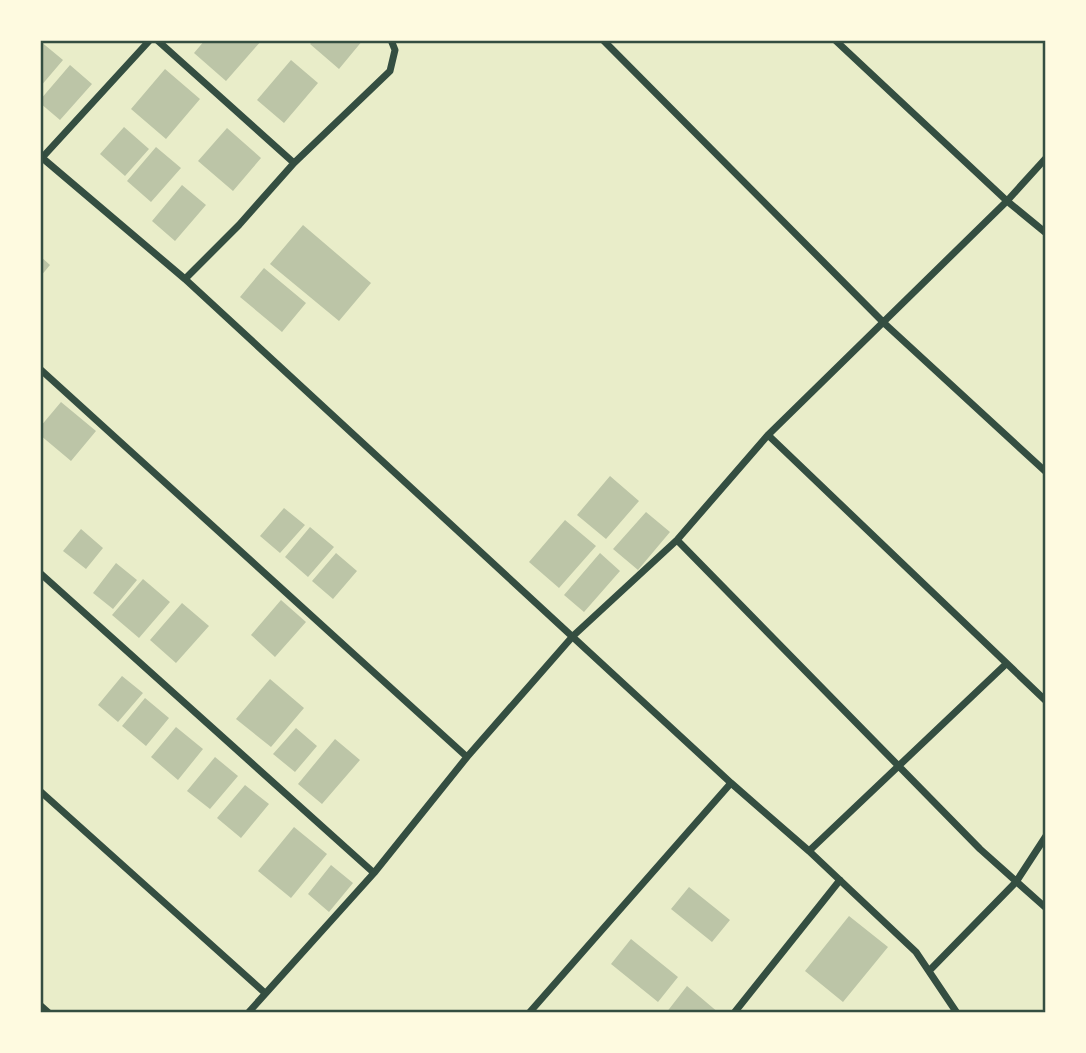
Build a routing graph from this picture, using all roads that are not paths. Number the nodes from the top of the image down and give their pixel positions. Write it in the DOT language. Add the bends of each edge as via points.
graph roads {
  1 [pos="150,40"];
  2 [pos="157,40"];
  3 [pos="391,40"];
  4 [pos="603,40"];
  5 [pos="835,40"];
  6 [pos="41,158"];
  7 [pos="1046,158"];
  8 [pos="294,163"];
  9 [pos="1007,201"];
  10 [pos="1046,233"];
  11 [pos="185,279"];
  12 [pos="884,323"];
  13 [pos="40,369"];
  14 [pos="768,435"];
  15 [pos="1046,472"];
  16 [pos="677,540"];
  17 [pos="40,573"];
  18 [pos="573,636"];
  19 [pos="1006,664"];
  20 [pos="1046,701"];
  21 [pos="467,757"];
  22 [pos="899,767"];
  23 [pos="731,783"];
  24 [pos="40,791"];
  25 [pos="1046,836"];
  26 [pos="809,851"];
  27 [pos="374,873"];
  28 [pos="840,880"];
  29 [pos="1016,882"];
  30 [pos="1046,908"];
  31 [pos="929,971"];
  32 [pos="265,993"];
  33 [pos="40,1005"];
  34 [pos="49,1013"];
  35 [pos="248,1013"];
  36 [pos="529,1013"];
  37 [pos="734,1013"];
  38 [pos="957,1013"];
  1 -- 6 [label="street"];
  2 -- 8 [label="street"];
  3 -- 8 [label="street" via="395,50 390,71"];
  4 -- 12 [label="street"];
  5 -- 9 [label="street"];
  6 -- 11 [label="street"];
  7 -- 9 [label="street"];
  8 -- 11 [label="street"];
  9 -- 10 [label="street"];
  9 -- 12 [label="street"];
  11 -- 18 [label="street"];
  12 -- 14 [label="street"];
  12 -- 15 [label="street"];
  13 -- 21 [label="street"];
  14 -- 16 [label="street"];
  14 -- 19 [label="street"];
  16 -- 18 [label="street"];
  16 -- 22 [label="street"];
  17 -- 27 [label="street"];
  18 -- 21 [label="street"];
  18 -- 23 [label="street"];
  19 -- 20 [label="street"];
  19 -- 22 [label="street"];
  21 -- 27 [label="street"];
  22 -- 26 [label="street"];
  22 -- 29 [label="street"];
  23 -- 26 [label="street"];
  23 -- 36 [label="street"];
  24 -- 32 [label="street"];
  25 -- 29 [label="street"];
  26 -- 28 [label="street"];
  27 -- 32 [label="street"];
  28 -- 31 [label="street" via="916,952"];
  28 -- 37 [label="street"];
  29 -- 30 [label="street"];
  29 -- 31 [label="street"];
  31 -- 38 [label="street"];
  32 -- 35 [label="street"];
  33 -- 34 [label="street"];
}
